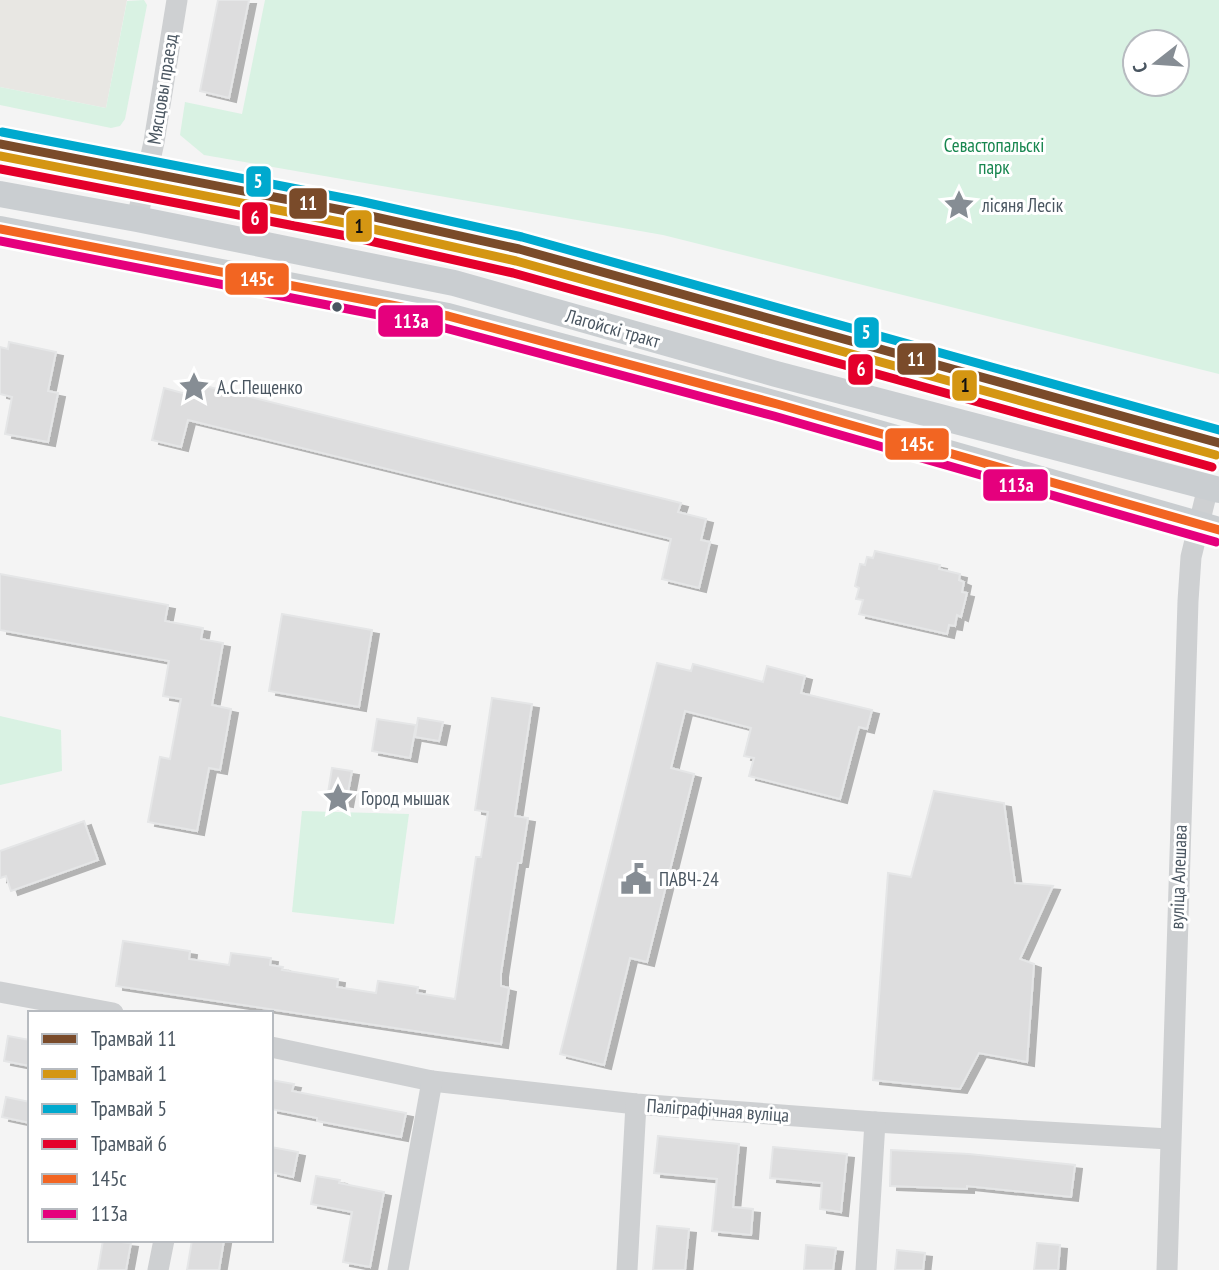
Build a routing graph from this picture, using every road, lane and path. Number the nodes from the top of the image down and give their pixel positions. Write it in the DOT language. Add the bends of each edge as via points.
graph roads {
  1 [pos="177,0"];
  2 [pos="0,194"];
  3 [pos="137,219"];
  4 [pos="0,229"];
  5 [pos="132,254"];
  6 [pos="1214,489"];
  7 [pos="1209,527"];
  8 [pos="0,992"];
  9 [pos="102,1011"];
  10 [pos="273,1047"];
  11 [pos="432,1081"];
  12 [pos="636,1104"];
  13 [pos="875,1122"];
  14 [pos="1169,1139"];
  15 [pos="164,1242"];
  16 [pos="158,1270"];
  17 [pos="398,1270"];
  18 [pos="627,1270"];
  19 [pos="866,1270"];
  20 [pos="1167,1270"];
  1 -- 3 [label="street, Мясцовы праезд"];
  2 -- 3 [label="main road, Лагойскі тракт"];
  3 -- 5 [label="main road"];
  3 -- 6 [label="main road, Лагойскі тракт" via="454,283 776,374"];
  4 -- 5 [label="main road, Лагойскі тракт"];
  5 -- 7 [label="main road, Лагойскі тракт" via="448,316"];
  6 -- 7 [label="street, вуліца Алешава"];
  7 -- 14 [label="street, вуліца Алешава" via="1191,557 1188,601"];
  8 -- 9 [label="street"];
  10 -- 11 [label="street, Паліграфічная вуліца"];
  11 -- 12 [label="street, Паліграфічная вуліца"];
  11 -- 17 [label="street"];
  12 -- 13 [label="street, Паліграфічная вуліца"];
  12 -- 18 [label="street"];
  13 -- 14 [label="street, Паліграфічная вуліца"];
  13 -- 19 [label="street"];
  14 -- 20 [label="street, вуліца Алешава"];
  15 -- 16 [label="street"];
}
